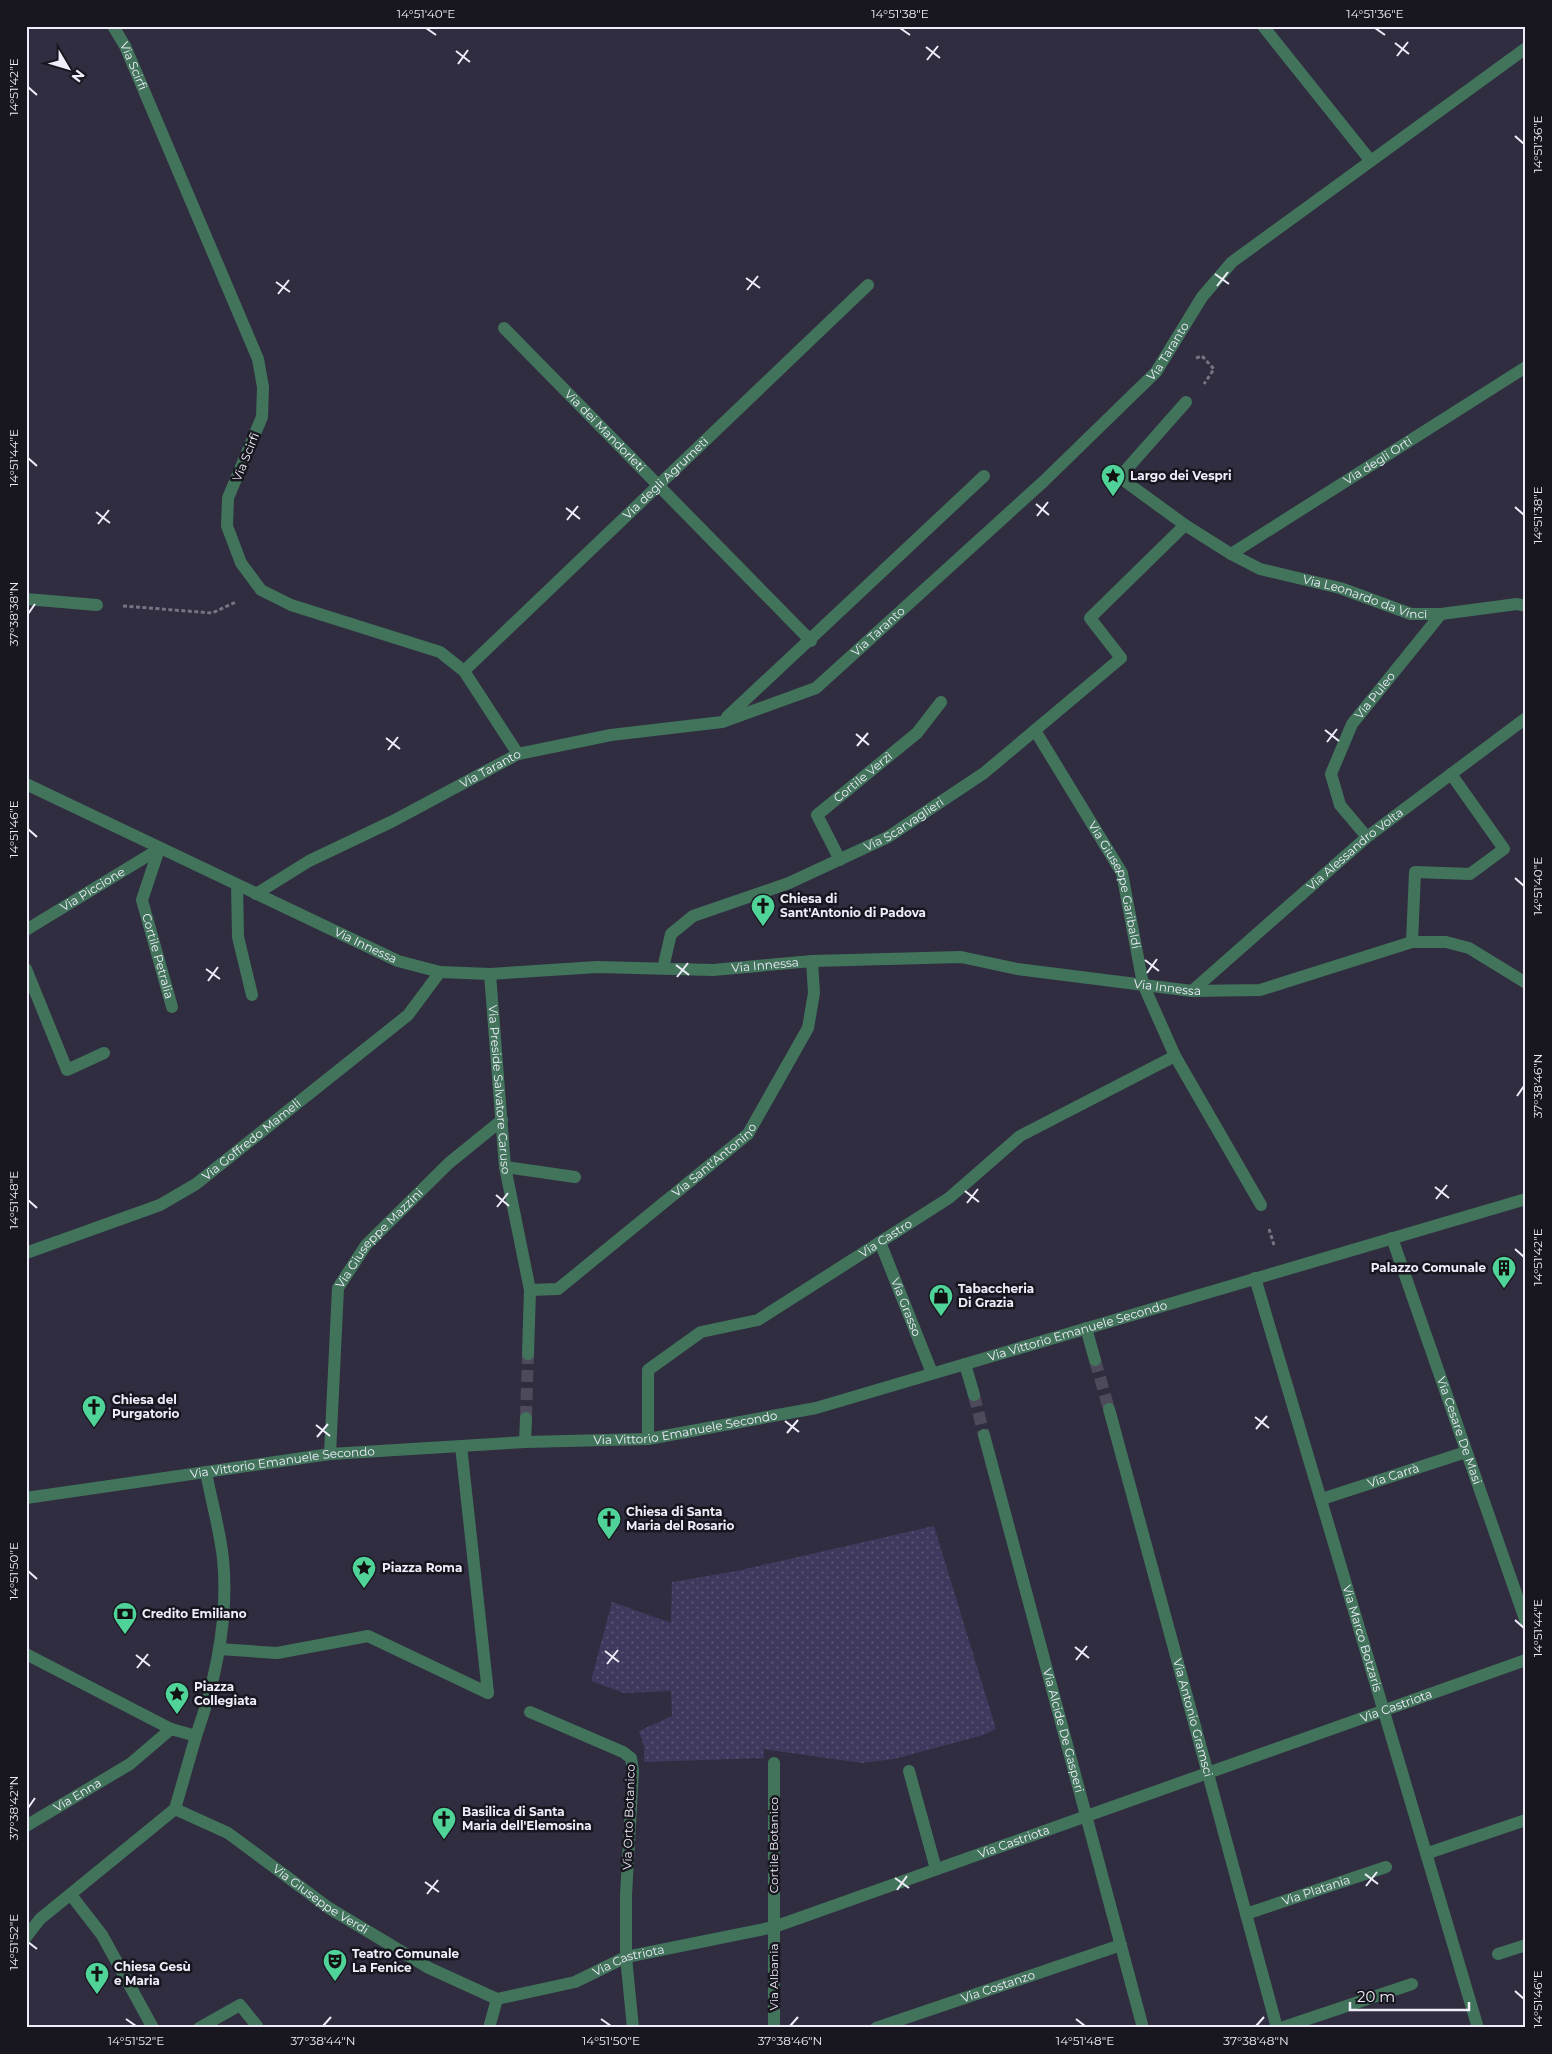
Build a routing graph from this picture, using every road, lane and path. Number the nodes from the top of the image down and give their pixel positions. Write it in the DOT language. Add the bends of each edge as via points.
graph roads {
  1 [pos="113,26"];
  2 [pos="1263,26"];
  3 [pos="1526,48"];
  4 [pos="1370,160"];
  5 [pos="868,286"];
  6 [pos="504,328"];
  7 [pos="1526,367"];
  8 [pos="1156,372"];
  9 [pos="1186,402"];
  10 [pos="984,476"];
  11 [pos="659,486"];
  12 [pos="1185,525"];
  13 [pos="1231,554"];
  14 [pos="261,590"];
  15 [pos="26,599"];
  16 [pos="97,605"];
  17 [pos="1526,606"];
  18 [pos="1441,614"];
  19 [pos="811,640"];
  20 [pos="464,671"];
  21 [pos="941,702"];
  22 [pos="1526,718"];
  23 [pos="722,722"];
  24 [pos="1036,732"];
  25 [pos="518,754"];
  26 [pos="1451,774"];
  27 [pos="26,784"];
  28 [pos="1367,837"];
  29 [pos="159,849"];
  30 [pos="840,860"];
  31 [pos="237,885"];
  32 [pos="256,894"];
  33 [pos="26,930"];
  34 [pos="1412,942"];
  35 [pos="812,961"];
  36 [pos="663,968"];
  37 [pos="26,969"];
  38 [pos="440,972"];
  39 [pos="490,974"];
  40 [pos="1526,983"];
  41 [pos="1143,984"];
  42 [pos="1192,991"];
  43 [pos="252,995"];
  44 [pos="172,1007"];
  45 [pos="104,1053"];
  46 [pos="1176,1056"];
  47 [pos="502,1120"];
  48 [pos="505,1167"];
  49 [pos="575,1177"];
  50 [pos="1526,1198"];
  51 [pos="1261,1205"];
  52 [pos="1392,1238"];
  53 [pos="880,1242"];
  54 [pos="26,1253"];
  55 [pos="1282,1271"];
  56 [pos="1256,1278"];
  57 [pos="530,1290"];
  58 [pos="1086,1328"];
  59 [pos="528,1354"];
  60 [pos="1095,1360"];
  61 [pos="965,1364"];
  62 [pos="932,1373"];
  63 [pos="974,1395"];
  64 [pos="1109,1409"];
  65 [pos="526,1418"];
  66 [pos="984,1435"];
  67 [pos="648,1439"];
  68 [pos="525,1442"];
  69 [pos="461,1446"];
  70 [pos="1466,1452"];
  71 [pos="330,1454"];
  72 [pos="206,1472"];
  73 [pos="26,1498"];
  74 [pos="1322,1499"];
  75 [pos="1526,1622"];
  76 [pos="219,1649"];
  77 [pos="26,1654"];
  78 [pos="1526,1660"];
  79 [pos="1385,1710"];
  80 [pos="530,1712"];
  81 [pos="171,1729"];
  82 [pos="196,1736"];
  83 [pos="774,1762"];
  84 [pos="909,1771"];
  85 [pos="1208,1773"];
  86 [pos="175,1809"];
  87 [pos="1087,1816"];
  88 [pos="1526,1820"];
  89 [pos="26,1826"];
  90 [pos="1428,1853"];
  91 [pos="1386,1867"];
  92 [pos="936,1869"];
  93 [pos="71,1895"];
  94 [pos="1246,1914"];
  95 [pos="774,1927"];
  96 [pos="26,1937"];
  97 [pos="1121,1945"];
  98 [pos="1526,1945"];
  99 [pos="1498,1954"];
  100 [pos="626,1957"];
  101 [pos="1412,1984"];
  102 [pos="497,1999"];
  103 [pos="257,2026"];
  104 [pos="153,2028"];
  105 [pos="199,2028"];
  106 [pos="489,2028"];
  107 [pos="633,2028"];
  108 [pos="774,2028"];
  109 [pos="876,2028"];
  110 [pos="1143,2028"];
  111 [pos="1279,2028"];
  112 [pos="1478,2028"];
  1 -- 14 [label="street, Via Scirfi" via="125,46 258,360 263,387 262,417 228,498 227,526 241,563"];
  2 -- 4 [label="street"];
  3 -- 4 [label="street, Via Taranto"];
  4 -- 8 [label="street, Via Taranto" via="1232,262 1202,297"];
  5 -- 11 [label="street, Via degli Agrumeti"];
  6 -- 11 [label="street, Via dei Mandorleti"];
  7 -- 13 [label="street, Via degli Orti"];
  8 -- 9 [label="path" via="1202,356 1214,369 1200,391"];
  8 -- 23 [label="street, Via Taranto" via="1044,481 816,688"];
  9 -- 12 [label="street, Via Leonardo da Vinci" via="1125,471 1126,482"];
  10 -- 19 [label="street"];
  11 -- 19 [label="street, Via dei Mandorleti"];
  11 -- 20 [label="street, Via degli Agrumeti"];
  12 -- 13 [label="street, Via Leonardo da Vinci"];
  12 -- 24 [label="street, Via Scarvaglieri" via="1090,618 1121,658"];
  13 -- 18 [label="street, Via Leonardo da Vinci" via="1260,569 1340,588 1411,614"];
  14 -- 16 [label="path" via="212,613"];
  14 -- 20 [label="street, Via Scirfi" via="291,605 440,652"];
  15 -- 16 [label="street"];
  17 -- 18 [label="street, Via Leonardo da Vinci" via="1517,604"];
  18 -- 28 [label="street, Via Puleo" via="1352,724 1331,774 1340,805"];
  19 -- 23 [label="street"];
  20 -- 25 [label="street, Via Scirfi"];
  21 -- 30 [label="street, Cortile Verzì" via="916,733 817,815"];
  22 -- 26 [label="street, Via Alessandro Volta"];
  23 -- 25 [label="street, Via Taranto" via="611,735"];
  24 -- 30 [label="street, Via Scarvaglieri" via="984,773 888,838"];
  24 -- 41 [label="street, Via Giuseppe Garibaldi" via="1122,873"];
  25 -- 32 [label="street, Via Taranto" via="393,821 309,861"];
  26 -- 28 [label="street, Via Alessandro Volta"];
  26 -- 34 [label="street" via="1504,849 1470,874 1415,872"];
  27 -- 29 [label="street, Via Innessa"];
  28 -- 42 [label="street, Via Alessandro Volta"];
  29 -- 31 [label="street, Via Innessa"];
  29 -- 33 [label="street, Via Piccione"];
  29 -- 44 [label="street, Cortile Petralia" via="142,900"];
  30 -- 36 [label="street, Via Scarvaglieri" via="789,883 693,916 671,934"];
  31 -- 32 [label="street, Via Innessa"];
  31 -- 43 [label="street" via="238,937"];
  32 -- 38 [label="street, Via Innessa" via="398,961"];
  34 -- 40 [label="street, Via Innessa" via="1446,942 1468,948"];
  34 -- 42 [label="street, Via Innessa" via="1260,990"];
  35 -- 36 [label="street, Via Innessa" via="713,970"];
  35 -- 41 [label="street, Via Innessa" via="961,957 1016,969"];
  35 -- 57 [label="street, Via Sant'Antonino" via="814,992 808,1028 748,1134 558,1289"];
  36 -- 39 [label="street, Via Innessa" via="597,967"];
  37 -- 45 [label="street" via="67,1070"];
  38 -- 39 [label="street, Via Innessa"];
  38 -- 54 [label="street, Via Goffredo Mameli" via="408,1014 196,1184 160,1205"];
  39 -- 47 [label="street, Via Preside Salvatore Caruso"];
  41 -- 42 [label="street, Via Innessa"];
  41 -- 46 [label="street, Via Giuseppe Garibaldi"];
  46 -- 51 [label="street, Via Giuseppe Garibaldi"];
  46 -- 53 [label="street, Via Castro" via="1020,1136 949,1198"];
  47 -- 48 [label="street, Via Preside Salvatore Caruso"];
  47 -- 71 [label="street, Via Giuseppe Mazzini" via="450,1163 366,1245 338,1288"];
  48 -- 49 [label="street"];
  48 -- 57 [label="street, Via Preside Salvatore Caruso"];
  50 -- 52 [label="street, Via Vittorio Emanuele Secondo"];
  51 -- 55 [label="path"];
  52 -- 55 [label="street, Via Vittorio Emanuele Secondo"];
  52 -- 70 [label="street, Via Cesare De Masi"];
  53 -- 62 [label="street, Via Grasso"];
  53 -- 67 [label="street, Via Castro" via="758,1320 701,1332 648,1370"];
  55 -- 56 [label="street, Via Vittorio Emanuele Secondo"];
  56 -- 58 [label="street, Via Vittorio Emanuele Secondo"];
  56 -- 74 [label="street, Via Marco Botzaris"];
  57 -- 59 [label="street, Via Preside Salvatore Caruso"];
  58 -- 60 [label="street"];
  58 -- 61 [label="street, Via Vittorio Emanuele Secondo"];
  61 -- 62 [label="street, Via Vittorio Emanuele Secondo"];
  61 -- 63 [label="street"];
  62 -- 67 [label="street, Via Vittorio Emanuele Secondo" via="816,1408"];
  64 -- 85 [label="street, Via Antonio Gramsci"];
  65 -- 68 [label="street"];
  66 -- 87 [label="street, Via Alcide De Gasperi"];
  67 -- 68 [label="street, Via Vittorio Emanuele Secondo"];
  68 -- 69 [label="street, Via Vittorio Emanuele Secondo"];
  69 -- 71 [label="street, Via Vittorio Emanuele Secondo"];
  69 -- 76 [label="street" via="488,1693 368,1636 277,1653"];
  70 -- 74 [label="street, Via Carrà"];
  70 -- 75 [label="street, Via Cesare De Masi"];
  71 -- 72 [label="street, Via Vittorio Emanuele Secondo"];
  72 -- 73 [label="street, Via Vittorio Emanuele Secondo"];
  72 -- 76 [label="street" via="223,1558 224,1619"];
  74 -- 79 [label="street, Via Marco Botzaris"];
  76 -- 82 [label="street" via="210,1694"];
  77 -- 81 [label="street"];
  78 -- 79 [label="street, Via Castriota"];
  79 -- 85 [label="street, Via Castriota"];
  79 -- 90 [label="street, Via Marco Botzaris"];
  80 -- 100 [label="street, Via Orto Botanico" via="631,1758"];
  81 -- 82 [label="street"];
  81 -- 89 [label="street, Via Enna" via="130,1764"];
  82 -- 86 [label="street"];
  83 -- 95 [label="street, Cortile Botanico"];
  84 -- 92 [label="street"];
  85 -- 87 [label="street, Via Castriota"];
  85 -- 94 [label="street, Via Antonio Gramsci"];
  86 -- 93 [label="street"];
  86 -- 102 [label="street, Via Giuseppe Verdi" via="228,1833 329,1908 429,1968"];
  87 -- 92 [label="street, Via Castriota"];
  87 -- 97 [label="street, Via Alcide De Gasperi"];
  88 -- 90 [label="street"];
  90 -- 112 [label="street, Via Marco Botzaris"];
  91 -- 94 [label="street, Via Platania"];
  92 -- 95 [label="street, Via Castriota"];
  93 -- 96 [label="street" via="40,1919"];
  93 -- 104 [label="street" via="102,1936"];
  94 -- 111 [label="street, Via Antonio Gramsci"];
  95 -- 100 [label="street, Via Castriota"];
  95 -- 108 [label="street, Via Albania"];
  97 -- 109 [label="street, Via Costanzo"];
  97 -- 110 [label="street, Via Alcide De Gasperi"];
  98 -- 99 [label="street"];
  100 -- 102 [label="street, Via Castriota" via="576,1982"];
  100 -- 107 [label="street"];
  101 -- 111 [label="street"];
  102 -- 106 [label="street"];
  103 -- 105 [label="street" via="240,2005"];
}
